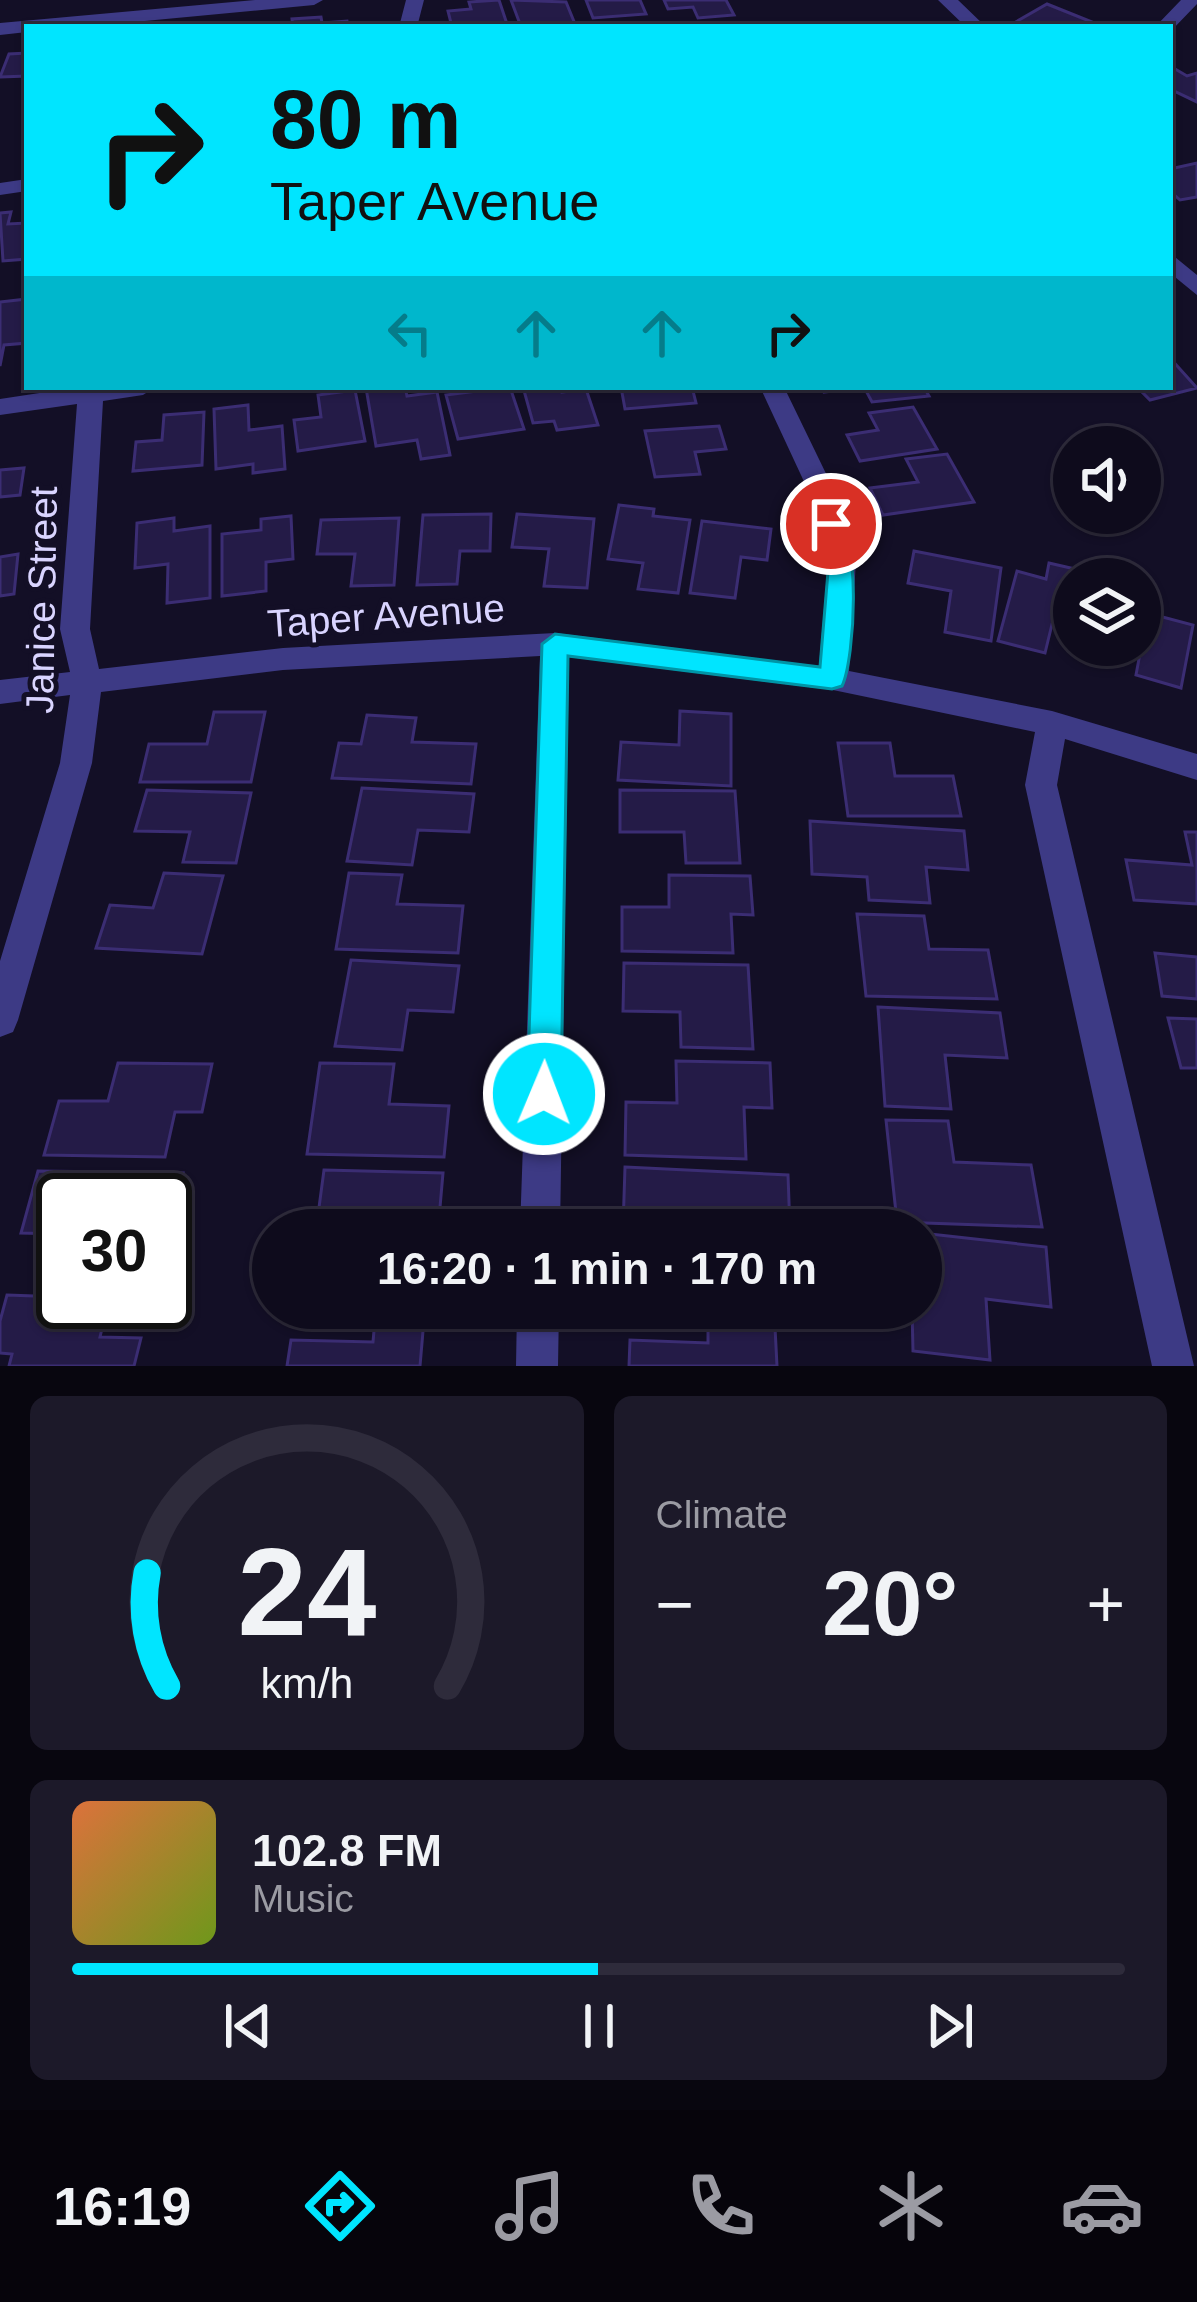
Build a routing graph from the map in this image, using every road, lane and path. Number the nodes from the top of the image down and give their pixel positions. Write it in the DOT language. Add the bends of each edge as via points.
graph roads {
  1 [pos="314,0"];
  2 [pos="947,0"];
  3 [pos="1191,0"];
  4 [pos="54,24"];
  5 [pos="973,24"];
  6 [pos="1167,24"];
  7 [pos="1173,260"];
  8 [pos="1197,288"];
  9 [pos="773,390"];
  10 [pos="91,391"];
  11 [pos="0,407"];
  12 [pos="555,644"];
  13 [pos="832,679"];
  14 [pos="87,682"];
  15 [pos="0,692"];
  16 [pos="1052,723"];
  17 [pos="1197,767"];
  18 [pos="0,1020"];
  19 [pos="541,1209"];
  20 [pos="538,1329"];
  21 [pos="537,1366"];
  22 [pos="1173,1366"];
  1 -- 4 [label="street"];
  2 -- 5 [label="street"];
  3 -- 6 [label="street"];
  7 -- 8 [label="street"];
  9 -- 13 [label="street" via="820,488 842,560"];
  10 -- 11 [label="street"];
  10 -- 14 [label="street, Janice Street" via="75,629"];
  12 -- 13 [label="street, Taper Avenue"];
  12 -- 14 [label="street, Taper Avenue" via="284,659"];
  12 -- 19 [label="street"];
  13 -- 16 [label="street, Taper Avenue"];
  14 -- 15 [label="street, Taper Avenue"];
  14 -- 18 [label="street, Janice Street" via="76,763"];
  16 -- 17 [label="street, Taper Avenue"];
  16 -- 22 [label="street" via="1041,784"];
  20 -- 21 [label="street"];
}
